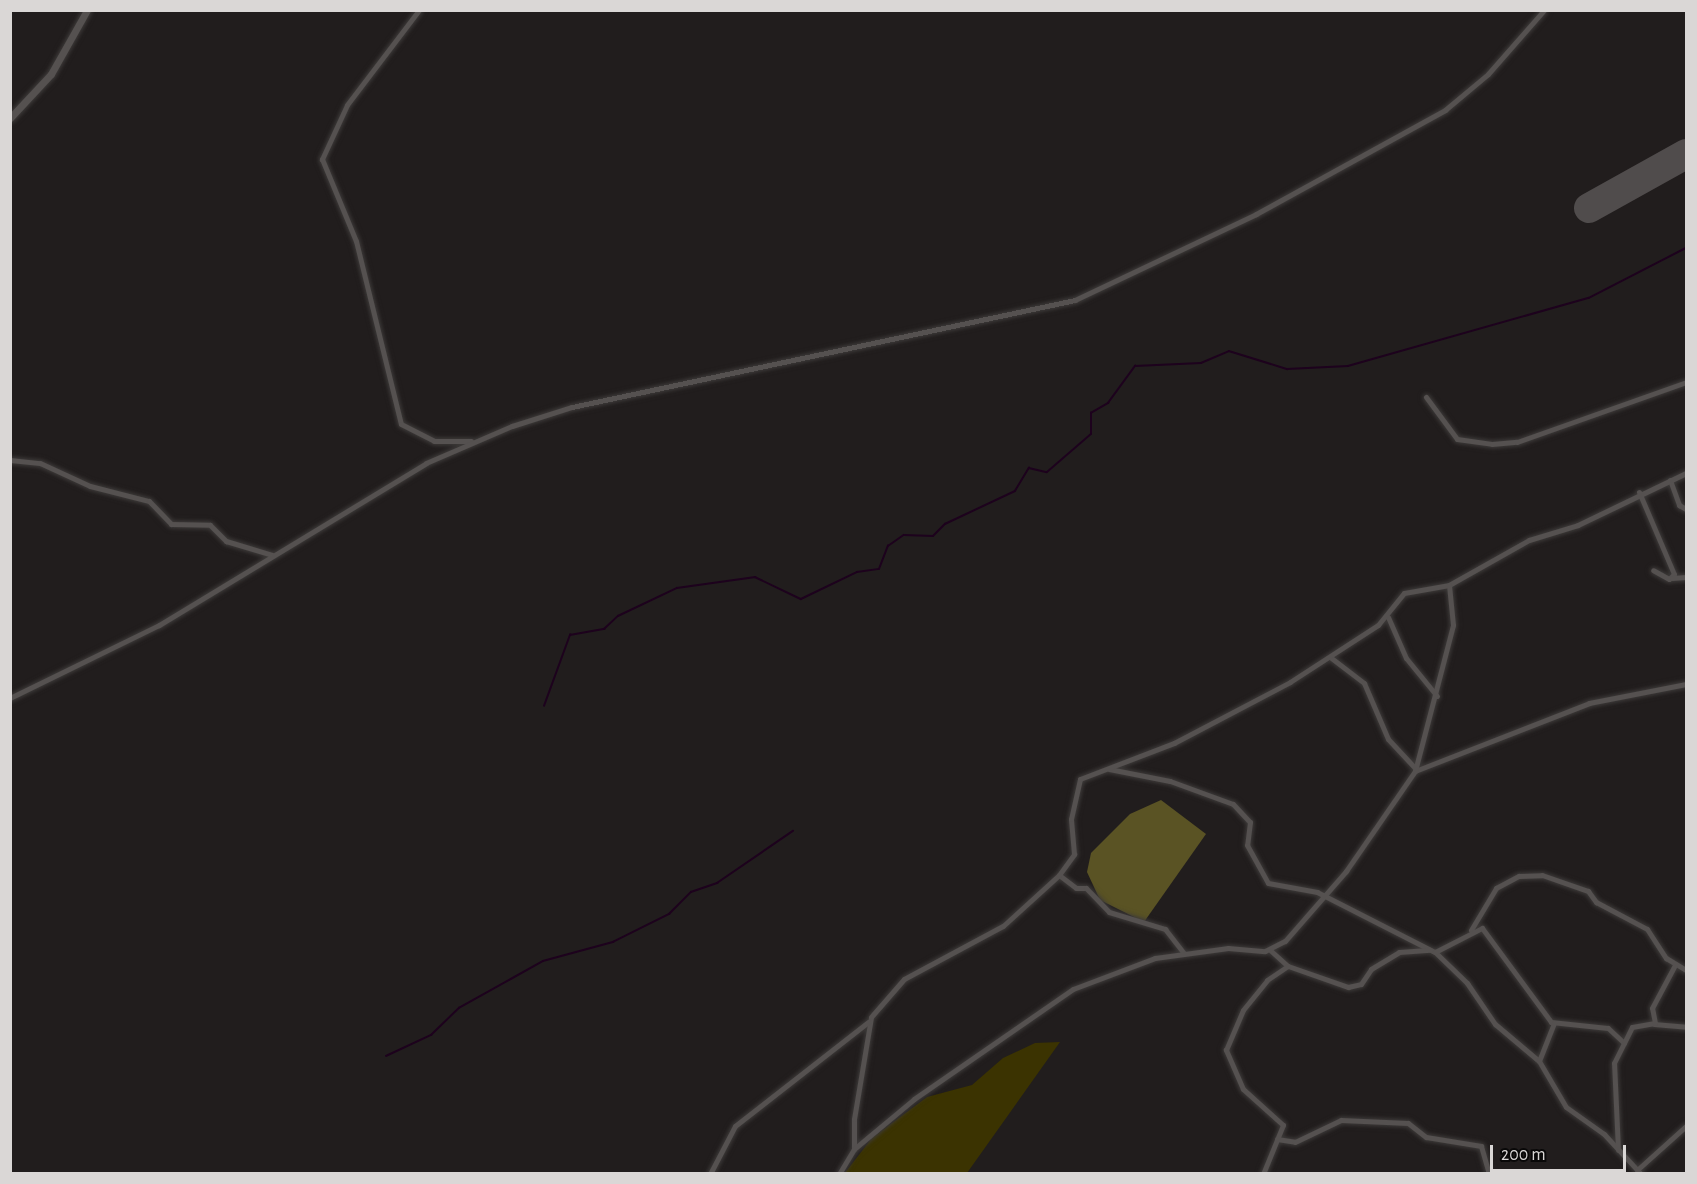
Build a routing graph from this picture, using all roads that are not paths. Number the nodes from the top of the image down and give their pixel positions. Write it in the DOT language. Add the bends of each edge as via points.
graph roads {
  1 [pos="87,10"];
  2 [pos="419,10"];
  3 [pos="1544,10"];
  4 [pos="10,118"];
  5 [pos="1686,382"];
  6 [pos="1426,397"];
  7 [pos="475,440"];
  8 [pos="10,460"];
  9 [pos="1686,473"];
  10 [pos="1670,480"];
  11 [pos="1640,492"];
  12 [pos="1686,509"];
  13 [pos="272,555"];
  14 [pos="1653,570"];
  15 [pos="1686,577"];
  16 [pos="1672,578"];
  17 [pos="1449,585"];
  18 [pos="1388,617"];
  19 [pos="1329,657"];
  20 [pos="1686,684"];
  21 [pos="1437,697"];
  22 [pos="10,698"];
  23 [pos="1107,768"];
  24 [pos="1415,770"];
  25 [pos="1059,875"];
  26 [pos="1321,895"];
  27 [pos="1471,930"];
  28 [pos="1270,950"];
  29 [pos="1434,951"];
  30 [pos="1184,953"];
  31 [pos="1675,965"];
  32 [pos="1288,966"];
  33 [pos="1686,970"];
  34 [pos="869,1021"];
  35 [pos="1554,1023"];
  36 [pos="1654,1024"];
  37 [pos="1686,1027"];
  38 [pos="1624,1043"];
  39 [pos="1539,1061"];
  40 [pos="1686,1126"];
  41 [pos="1277,1139"];
  42 [pos="854,1149"];
  43 [pos="1618,1150"];
  44 [pos="1639,1172"];
  45 [pos="710,1173"];
  46 [pos="839,1173"];
  47 [pos="1263,1173"];
  48 [pos="1489,1173"];
  1 -- 4 [label="street" via="51,74"];
  2 -- 7 [label="street" via="347,105 322,159 356,241 401,424 434,441"];
  3 -- 7 [label="street" via="1488,74 1445,110 1256,214 1075,300 572,407"];
  5 -- 6 [label="street" via="1508,443 1457,439"];
  7 -- 13 [label="street" via="426,463"];
  8 -- 13 [label="street" via="40,463 90,486 149,501 171,525 210,525 226,541"];
  9 -- 10 [label="street"];
  10 -- 11 [label="street"];
  10 -- 12 [label="street" via="1679,505"];
  11 -- 16 [label="street"];
  11 -- 17 [label="street" via="1587,520 1500,554"];
  13 -- 22 [label="street" via="142,635"];
  14 -- 16 [label="street"];
  15 -- 16 [label="street"];
  17 -- 18 [label="street" via="1404,593"];
  17 -- 21 [label="street" via="1453,625"];
  18 -- 19 [label="street"];
  18 -- 21 [label="street" via="1407,658"];
  19 -- 23 [label="street" via="1174,743"];
  19 -- 24 [label="street" via="1364,683 1388,739"];
  20 -- 24 [label="street" via="1589,703"];
  21 -- 24 [label="street"];
  23 -- 25 [label="street" via="1086,774 1074,789 1074,854"];
  23 -- 26 [label="street" via="1170,781 1233,804 1250,822 1246,842 1265,881"];
  24 -- 26 [label="street" via="1346,871"];
  25 -- 30 [label="street" via="1076,888 1086,888 1113,914 1164,929"];
  25 -- 34 [label="street" via="1003,926 904,979"];
  26 -- 28 [label="street" via="1285,941"];
  26 -- 29 [label="street"];
  27 -- 29 [label="street"];
  27 -- 31 [label="street" via="1496,888 1519,876 1542,875 1588,891 1596,902 1647,928"];
  27 -- 35 [label="street" via="1488,933"];
  28 -- 30 [label="street"];
  28 -- 32 [label="street"];
  29 -- 32 [label="street" via="1399,952 1371,969 1361,984 1348,987"];
  29 -- 39 [label="street" via="1467,982 1495,1024"];
  30 -- 42 [label="street" via="1155,958 1058,998 914,1099"];
  31 -- 33 [label="street"];
  31 -- 36 [label="street" via="1652,1008"];
  32 -- 41 [label="street" via="1267,980 1243,1010 1226,1050 1243,1089 1283,1125"];
  34 -- 42 [label="street" via="854,1119"];
  34 -- 45 [label="street" via="735,1126"];
  35 -- 38 [label="street" via="1608,1028"];
  35 -- 39 [label="street"];
  36 -- 37 [label="street"];
  36 -- 38 [label="street" via="1636,1024"];
  38 -- 43 [label="street" via="1613,1068"];
  39 -- 43 [label="street" via="1566,1107"];
  40 -- 44 [label="street"];
  41 -- 47 [label="street"];
  41 -- 48 [label="street" via="1295,1142 1341,1120 1408,1123 1426,1137 1481,1146"];
  42 -- 46 [label="street"];
  43 -- 44 [label="street"];
}
